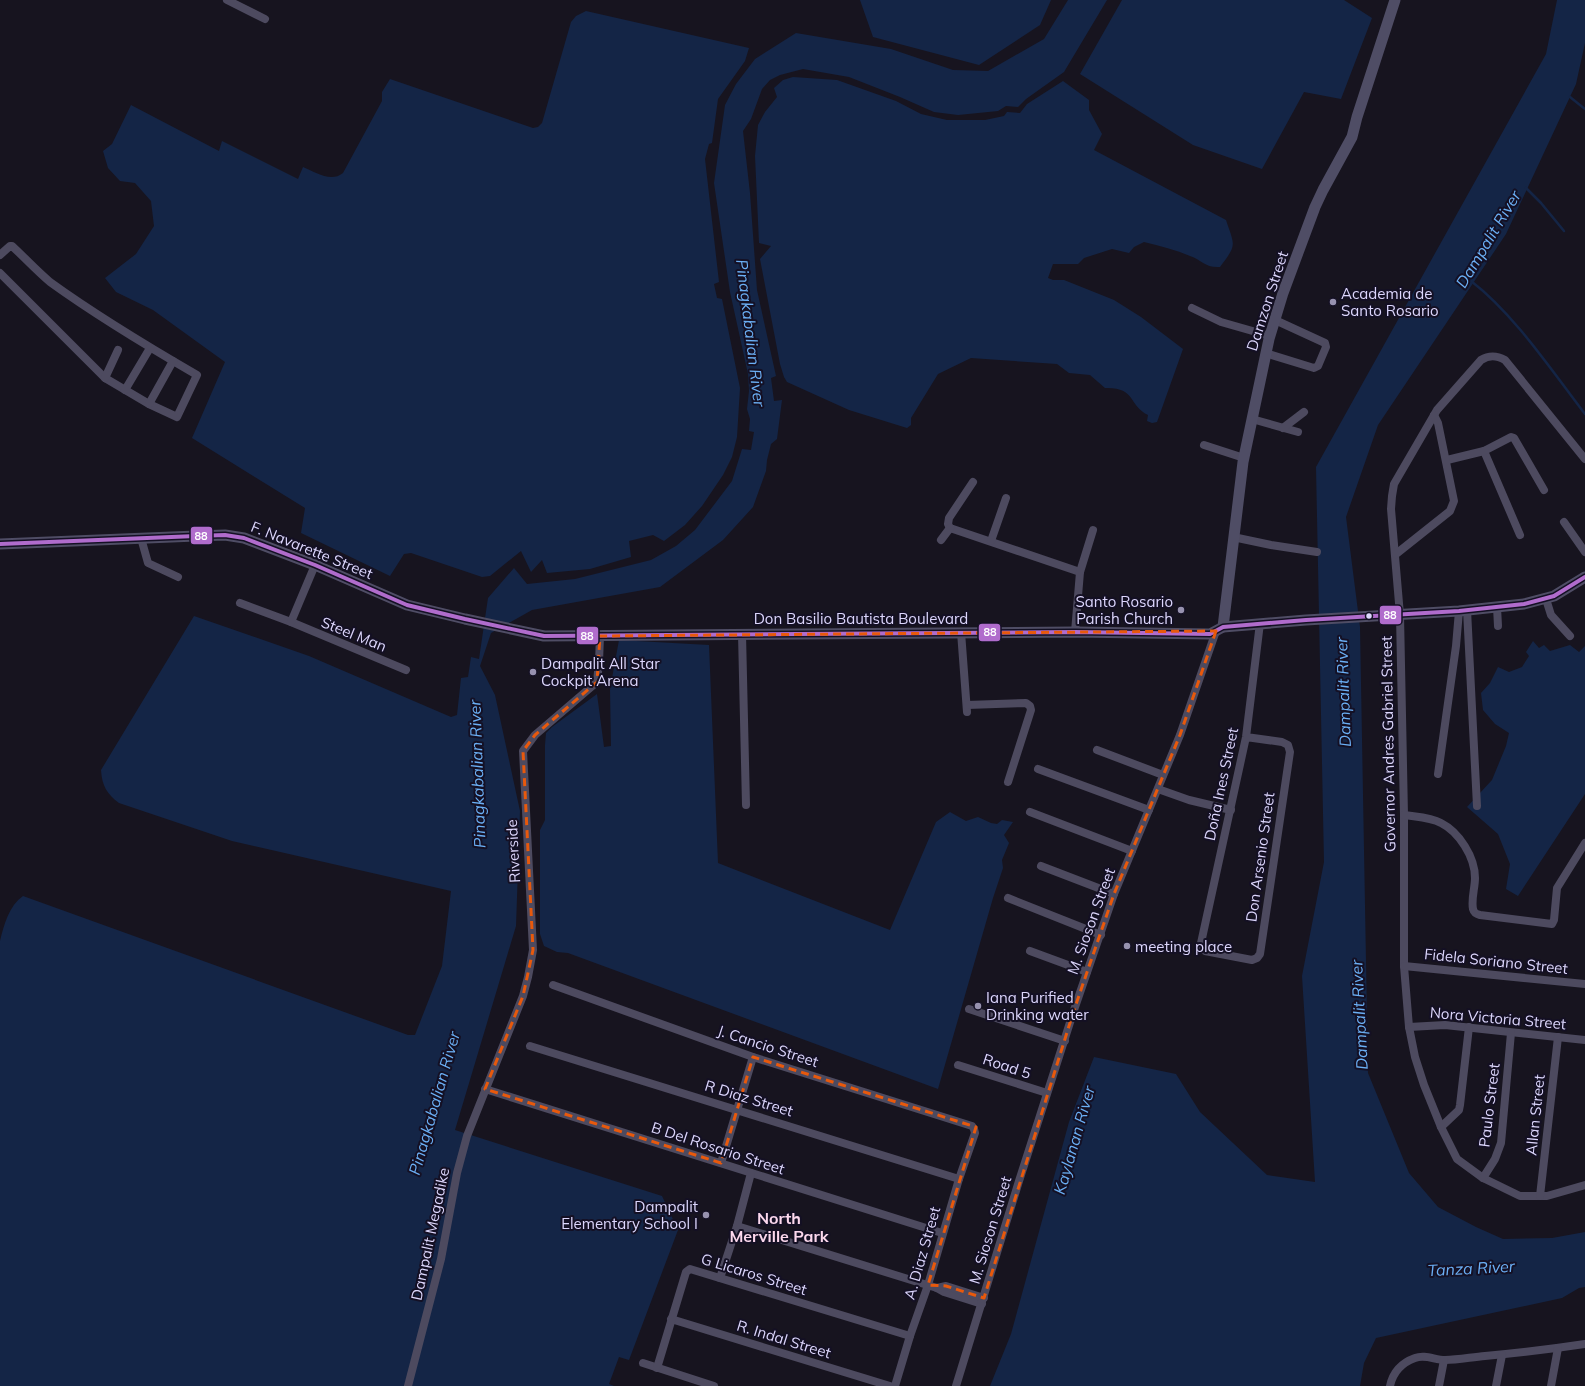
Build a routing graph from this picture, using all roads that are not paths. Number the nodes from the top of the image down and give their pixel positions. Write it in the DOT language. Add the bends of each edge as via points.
graph roads {
  1 [pos="228,0"];
  2 [pos="1395,0"];
  3 [pos="265,19"];
  4 [pos="0,255"];
  5 [pos="0,272"];
  6 [pos="1192,308"];
  7 [pos="1275,320"];
  8 [pos="1270,336"];
  9 [pos="150,348"];
  10 [pos="118,350"];
  11 [pos="1265,353"];
  12 [pos="173,361"];
  13 [pos="105,378"];
  14 [pos="125,390"];
  15 [pos="150,404"];
  16 [pos="1304,412"];
  17 [pos="1434,415"];
  18 [pos="1252,419"];
  19 [pos="1283,428"];
  20 [pos="1298,432"];
  21 [pos="1204,445"];
  22 [pos="1484,451"];
  23 [pos="1244,458"];
  24 [pos="1585,459"];
  25 [pos="1447,460"];
  26 [pos="974,482"];
  27 [pos="1544,490"];
  28 [pos="1006,498"];
  29 [pos="1564,522"];
  30 [pos="950,528"];
  31 [pos="1093,530"];
  32 [pos="1520,535"];
  33 [pos="1233,537"];
  34 [pos="141,538"];
  35 [pos="941,540"];
  36 [pos="991,542"];
  37 [pos="0,544"];
  38 [pos="1317,552"];
  39 [pos="1585,552"];
  40 [pos="1396,554"];
  41 [pos="315,565"];
  42 [pos="1080,572"];
  43 [pos="178,577"];
  44 [pos="1585,577"];
  45 [pos="1546,599"];
  46 [pos="240,603"];
  47 [pos="1497,607"];
  48 [pos="1463,610"];
  49 [pos="1400,614"];
  50 [pos="465,619"];
  51 [pos="292,622"];
  52 [pos="1260,623"];
  53 [pos="1498,626"];
  54 [pos="1219,629"];
  55 [pos="961,632"];
  56 [pos="1075,632"];
  57 [pos="742,634"];
  58 [pos="600,636"];
  59 [pos="1570,636"];
  60 [pos="406,670"];
  61 [pos="1246,738"];
  62 [pos="1097,750"];
  63 [pos="1038,769"];
  64 [pos="1438,774"];
  65 [pos="1163,775"];
  66 [pos="1008,782"];
  67 [pos="1158,789"];
  68 [pos="746,805"];
  69 [pos="1477,806"];
  70 [pos="1149,810"];
  71 [pos="1231,810"];
  72 [pos="1030,812"];
  73 [pos="1404,815"];
  74 [pos="1585,843"];
  75 [pos="1132,851"];
  76 [pos="1041,866"];
  77 [pos="1114,894"];
  78 [pos="1008,898"];
  79 [pos="1100,934"];
  80 [pos="1202,948"];
  81 [pos="1030,951"];
  82 [pos="1404,966"];
  83 [pos="1087,972"];
  84 [pos="1585,983"];
  85 [pos="553,985"];
  86 [pos="969,1009"];
  87 [pos="1409,1027"];
  88 [pos="1469,1027"];
  89 [pos="1511,1032"];
  90 [pos="1558,1037"];
  91 [pos="1065,1040"];
  92 [pos="1585,1040"];
  93 [pos="530,1046"];
  94 [pos="753,1057"];
  95 [pos="958,1065"];
  96 [pos="485,1089"];
  97 [pos="1047,1093"];
  98 [pos="738,1110"];
  99 [pos="1441,1127"];
  100 [pos="974,1129"];
  101 [pos="721,1163"];
  102 [pos="751,1172"];
  103 [pos="1483,1178"];
  104 [pos="958,1179"];
  105 [pos="1585,1185"];
  106 [pos="1540,1196"];
  107 [pos="737,1226"];
  108 [pos="942,1233"];
  109 [pos="720,1278"];
  110 [pos="928,1285"];
  111 [pos="983,1301"];
  112 [pos="671,1319"];
  113 [pos="910,1336"];
  114 [pos="1585,1344"];
  115 [pos="1558,1348"];
  116 [pos="1502,1355"];
  117 [pos="1444,1360"];
  118 [pos="644,1363"];
  119 [pos="656,1368"];
  120 [pos="408,1386"];
  121 [pos="714,1386"];
  122 [pos="890,1386"];
  123 [pos="895,1386"];
  124 [pos="956,1386"];
  125 [pos="1390,1386"];
  126 [pos="1439,1386"];
  127 [pos="1496,1386"];
  128 [pos="1551,1386"];
  1 -- 3 [label="street"];
  2 -- 7 [label="main road, Damzon Street" via="1352,137 1315,207"];
  4 -- 9 [label="street" via="12,246 49,281"];
  5 -- 13 [label="street"];
  6 -- 8 [label="street" via="1221,322"];
  7 -- 8 [label="main road, Damzon Street"];
  7 -- 11 [label="street" via="1326,344 1326,347 1318,366 1314,368"];
  8 -- 11 [label="main road, Damzon Street"];
  9 -- 12 [label="street"];
  9 -- 14 [label="street"];
  10 -- 13 [label="street"];
  11 -- 18 [label="main road, Damzon Street"];
  12 -- 15 [label="street"];
  12 -- 15 [label="street" via="197,375 177,417"];
  13 -- 14 [label="street"];
  14 -- 15 [label="street"];
  16 -- 19 [label="street"];
  17 -- 24 [label="street, Governor Andres Gabriel Street" via="1481,360 1497,356 1504,360"];
  17 -- 25 [label="street"];
  17 -- 40 [label="street, Governor Andres Gabriel Street" via="1394,484 1391,509"];
  18 -- 19 [label="street"];
  18 -- 23 [label="main road, Damzon Street"];
  19 -- 20 [label="street"];
  21 -- 23 [label="street"];
  22 -- 25 [label="street"];
  22 -- 27 [label="street" via="1514,438"];
  22 -- 32 [label="street"];
  23 -- 33 [label="main road, Damzon Street"];
  25 -- 40 [label="street" via="1454,501 1450,510"];
  26 -- 30 [label="street" via="949,518"];
  28 -- 36 [label="street"];
  29 -- 39 [label="street"];
  30 -- 35 [label="street"];
  30 -- 36 [label="street"];
  31 -- 42 [label="street"];
  33 -- 38 [label="street"];
  33 -- 54 [label="main road, Damzon Street"];
  34 -- 37 [label="main road, F. Navarette Street"];
  34 -- 41 [label="main road, F. Navarette Street" via="225,535 244,538"];
  34 -- 43 [label="street" via="148,563"];
  36 -- 42 [label="street"];
  40 -- 49 [label="street, Governor Andres Gabriel Street"];
  41 -- 50 [label="main road, F. Navarette Street" via="407,605"];
  41 -- 51 [label="street"];
  42 -- 56 [label="street"];
  44 -- 45 [label="main road, Don Basilio Bautista Boulevard"];
  45 -- 47 [label="main road, Don Basilio Bautista Boulevard"];
  45 -- 59 [label="street" via="1551,615"];
  46 -- 51 [label="street, Steel Man"];
  47 -- 48 [label="main road, Don Basilio Bautista Boulevard"];
  47 -- 53 [label="street"];
  48 -- 49 [label="main road, Don Basilio Bautista Boulevard"];
  48 -- 64 [label="street"];
  48 -- 69 [label="street"];
  49 -- 52 [label="main road, Don Basilio Bautista Boulevard"];
  49 -- 73 [label="street, Governor Andres Gabriel Street"];
  50 -- 58 [label="main road, Don Basilio Bautista Boulevard" via="544,636"];
  51 -- 60 [label="street, Steel Man"];
  52 -- 54 [label="main road, Don Basilio Bautista Boulevard"];
  52 -- 61 [label="street, Doña Ines Street"];
  54 -- 56 [label="main road, Don Basilio Bautista Boulevard" via="1210,634"];
  54 -- 65 [label="street, M. Sioson Street"];
  55 -- 56 [label="main road, Don Basilio Bautista Boulevard"];
  55 -- 57 [label="main road, Don Basilio Bautista Boulevard"];
  55 -- 66 [label="street" via="967,708 1026,703 1030,706 1031,710"];
  57 -- 58 [label="main road, Don Basilio Bautista Boulevard"];
  57 -- 68 [label="street"];
  58 -- 96 [label="street, Riverside" via="597,682 535,735 523,751 533,950 522,996"];
  61 -- 71 [label="street, Doña Ines Street"];
  61 -- 80 [label="street, Don Arsenio Street" via="1282,742 1288,745 1290,752 1260,954 1252,960 1205,951"];
  62 -- 65 [label="street"];
  63 -- 70 [label="street"];
  65 -- 67 [label="street, M. Sioson Street"];
  67 -- 70 [label="street, M. Sioson Street"];
  67 -- 71 [label="street" via="1189,800"];
  70 -- 75 [label="street, M. Sioson Street"];
  71 -- 80 [label="street, Doña Ines Street" via="1200,943"];
  72 -- 75 [label="street"];
  73 -- 74 [label="street" via="1429,818 1442,823 1462,842 1474,870 1473,909 1480,915 1552,924 1557,888"];
  73 -- 82 [label="street, Governor Andres Gabriel Street"];
  75 -- 77 [label="street, M. Sioson Street"];
  76 -- 77 [label="street"];
  77 -- 79 [label="street, M. Sioson Street"];
  78 -- 79 [label="street"];
  79 -- 83 [label="street, M. Sioson Street"];
  81 -- 83 [label="street"];
  82 -- 84 [label="street, Fidela Soriano Street"];
  82 -- 87 [label="street, Governor Andres Gabriel Street"];
  83 -- 91 [label="street, M. Sioson Street"];
  85 -- 94 [label="street, J. Cancio Street"];
  86 -- 91 [label="street"];
  87 -- 88 [label="street, Nora Victoria Street"];
  87 -- 99 [label="street, Governor Andres Gabriel Street" via="1415,1057"];
  88 -- 89 [label="street, Nora Victoria Street"];
  88 -- 99 [label="street" via="1459,1110"];
  89 -- 90 [label="street, Nora Victoria Street"];
  89 -- 103 [label="street, Paulo Street" via="1501,1143"];
  90 -- 92 [label="street, Nora Victoria Street"];
  90 -- 106 [label="street, Allan Street"];
  91 -- 97 [label="street, M. Sioson Street"];
  93 -- 98 [label="street, R Diaz Street"];
  94 -- 98 [label="street"];
  94 -- 100 [label="street, J. Cancio Street" via="972,1126"];
  95 -- 97 [label="street, Road 5"];
  96 -- 101 [label="street, B Del Rosario Street"];
  96 -- 120 [label="street, Dampalit Megadike" via="467,1136 457,1173 441,1259"];
  97 -- 111 [label="street, M. Sioson Street"];
  98 -- 101 [label="street"];
  98 -- 104 [label="street, R Diaz Street"];
  99 -- 103 [label="street, Governor Andres Gabriel Street" via="1457,1159"];
  100 -- 104 [label="street, A. Diaz Street" via="975,1133"];
  101 -- 102 [label="street, B Del Rosario Street"];
  102 -- 107 [label="street"];
  102 -- 108 [label="street, B Del Rosario Street"];
  103 -- 106 [label="street, Governor Andres Gabriel Street" via="1520,1196"];
  104 -- 108 [label="street, A. Diaz Street"];
  105 -- 106 [label="street, Governor Andres Gabriel Street" via="1553,1195"];
  107 -- 109 [label="street"];
  107 -- 110 [label="street"];
  108 -- 110 [label="street, A. Diaz Street"];
  109 -- 112 [label="street, G Licaros Street" via="687,1270"];
  109 -- 113 [label="street, G Licaros Street"];
  110 -- 111 [label="street" via="938,1288 946,1286"];
  110 -- 113 [label="street, A. Diaz Street"];
  111 -- 124 [label="street, M. Sioson Street"];
  112 -- 119 [label="street, G Licaros Street"];
  112 -- 122 [label="street, R. Indal Street"];
  113 -- 123 [label="street, A. Diaz Street"];
  114 -- 115 [label="street"];
  115 -- 116 [label="street"];
  115 -- 128 [label="street"];
  116 -- 117 [label="street"];
  116 -- 127 [label="street"];
  117 -- 125 [label="street" via="1417,1357 1396,1370"];
  117 -- 126 [label="street"];
  118 -- 119 [label="street"];
  119 -- 121 [label="street"];
}
